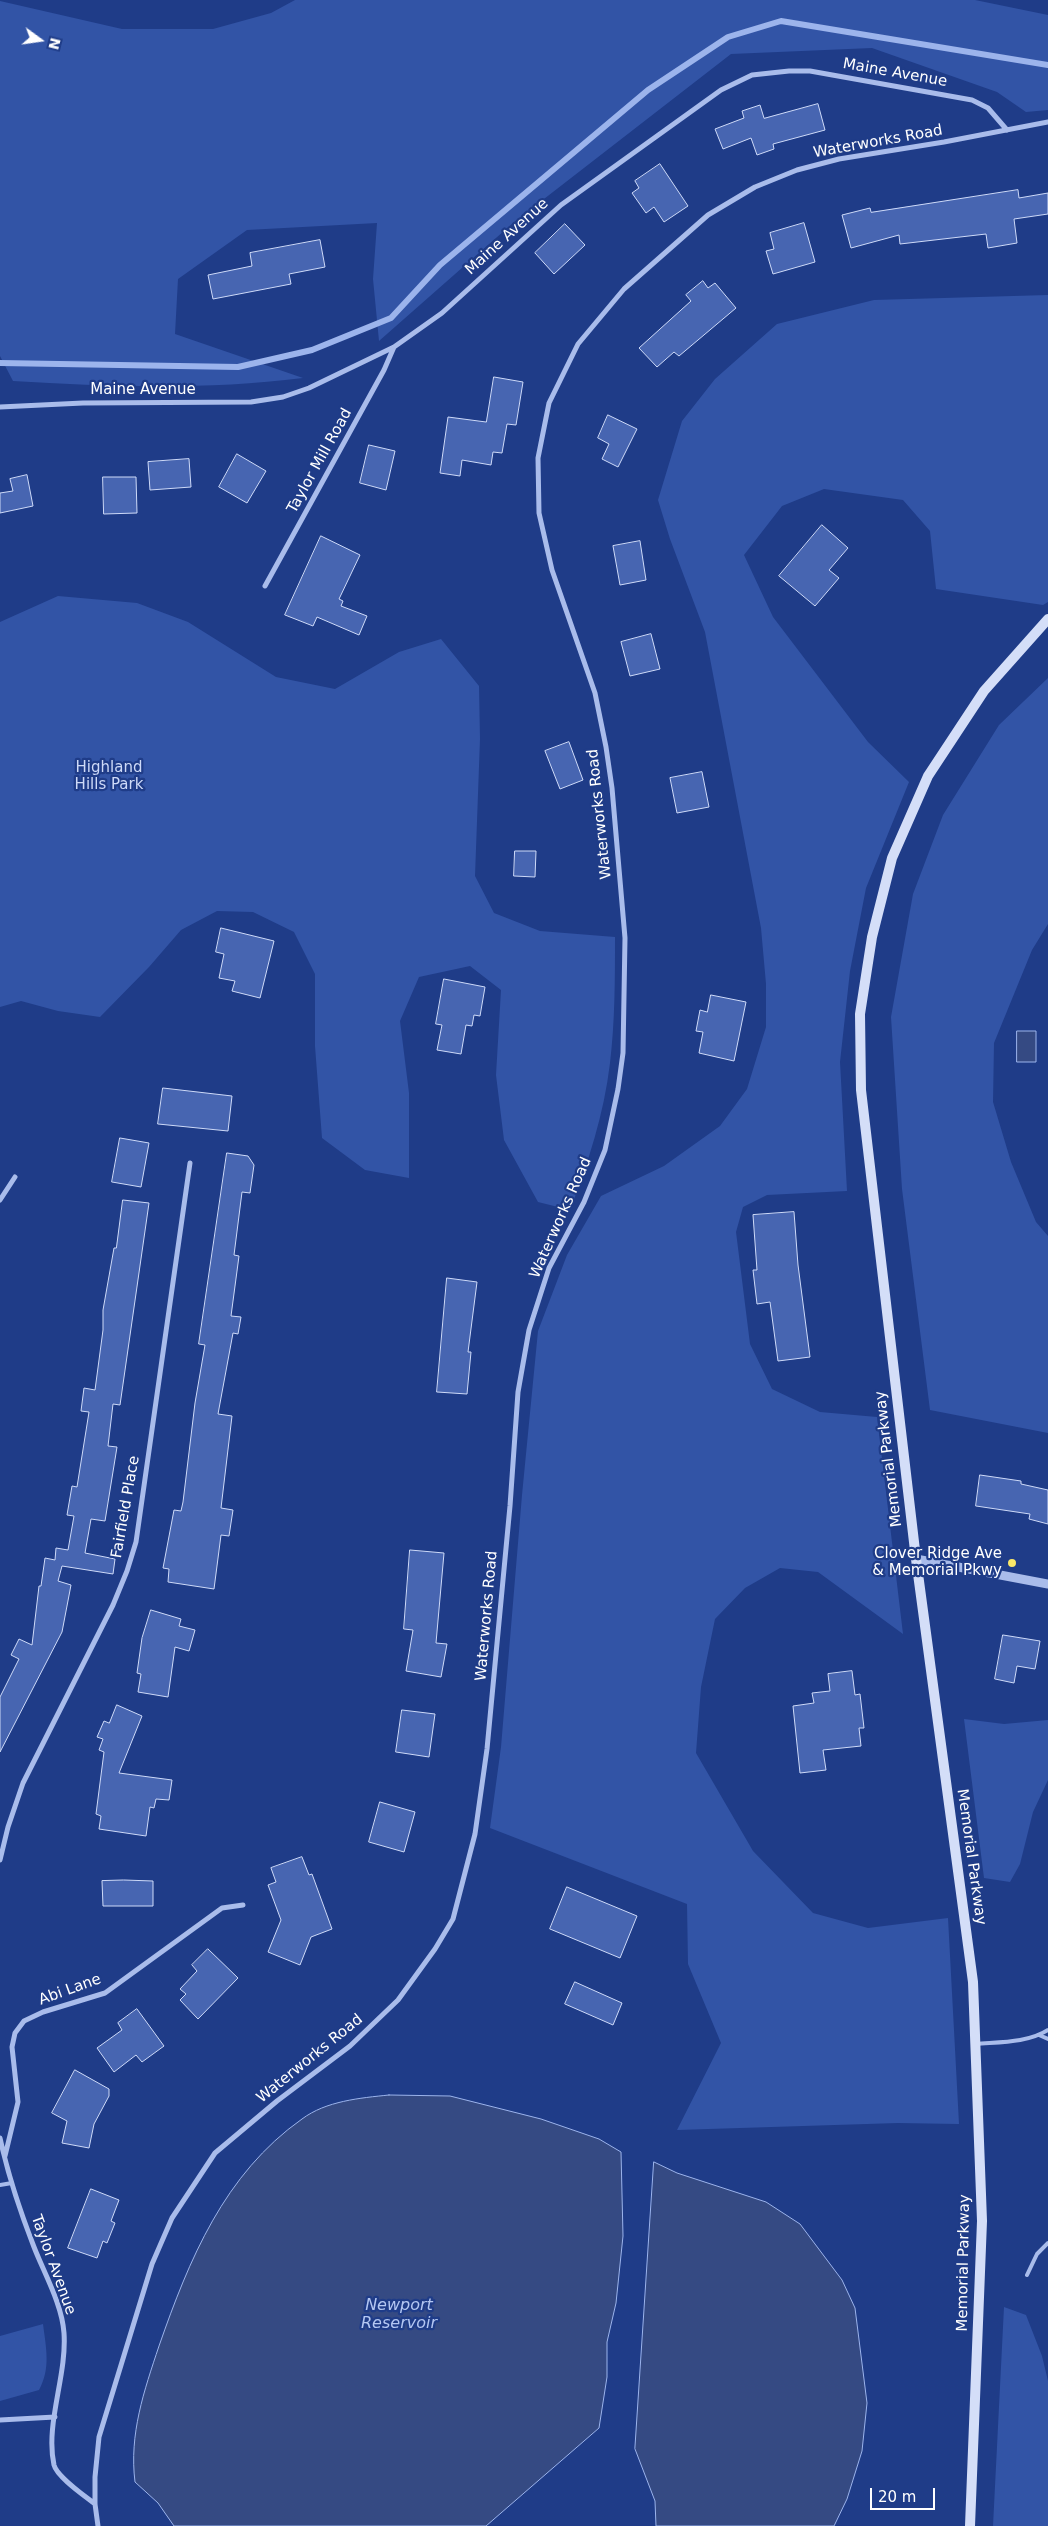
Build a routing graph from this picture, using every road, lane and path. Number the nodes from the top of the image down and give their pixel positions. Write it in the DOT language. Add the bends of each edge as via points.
graph roads {
  1 [pos="1048,122"];
  2 [pos="1007,130"];
  3 [pos="394,347"];
  4 [pos="0,407"];
  5 [pos="265,586"];
  6 [pos="1048,619"];
  7 [pos="190,1163"];
  8 [pos="15,1177"];
  9 [pos="0,1200"];
  10 [pos="916,1559"];
  11 [pos="1048,1584"];
  12 [pos="0,1860"];
  13 [pos="243,1905"];
  14 [pos="1048,2030"];
  15 [pos="1040,2035"];
  16 [pos="1048,2039"];
  17 [pos="976,2044"];
  18 [pos="0,2138"];
  19 [pos="5,2159"];
  20 [pos="12,2183"];
  21 [pos="0,2185"];
  22 [pos="1048,2243"];
  23 [pos="1027,2275"];
  24 [pos="56,2417"];
  25 [pos="0,2420"];
  26 [pos="95,2504"];
  27 [pos="98,2526"];
  28 [pos="970,2526"];
  1 -- 2 [label="street, Waterworks Road"];
  2 -- 3 [label="street, Maine Avenue" via="988,108 972,100 810,71 752,75 721,90 561,205 442,313"];
  2 -- 26 [label="street, Waterworks Road" via="839,159 755,186 708,215 624,289 578,344 549,403 538,458 539,513 552,570 595,693 607,755 617,834 624,938 623,1053 604,1150 584,1202 549,1268 530,1330 518,1392 494,1679 476,1834 453,1919 398,2000 350,2046 215,2153 172,2218 152,2264 100,2438"];
  3 -- 4 [label="street, Maine Avenue" via="283,397 252,402"];
  3 -- 5 [label="street, Taylor Mill Road"];
  6 -- 10 [label="main road, Memorial Parkway" via="984,691 928,776 892,858 872,937 860,1014 861,1090"];
  7 -- 12 [label="street, Fairfield Place" via="136,1542 113,1605 23,1783"];
  8 -- 9 [label="street"];
  10 -- 11 [label="street"];
  10 -- 17 [label="main road, Memorial Parkway" via="973,1982"];
  13 -- 19 [label="street, Abi Lane" via="222,1908 105,1993 24,2021 15,2033 12,2047 18,2102"];
  14 -- 15 [label="lane"];
  15 -- 16 [label="lane"];
  15 -- 17 [label="lane"];
  17 -- 28 [label="main road, Memorial Parkway" via="982,2221"];
  18 -- 19 [label="street, Taylor Avenue"];
  19 -- 20 [label="street, Taylor Avenue"];
  20 -- 21 [label="lane"];
  20 -- 24 [label="street, Taylor Avenue" via="64,2331"];
  22 -- 23 [label="lane" via="1037,2254"];
  24 -- 25 [label="street"];
  24 -- 26 [label="street, Taylor Avenue" via="54,2467"];
  26 -- 27 [label="street, Waterworks Road"];
}
